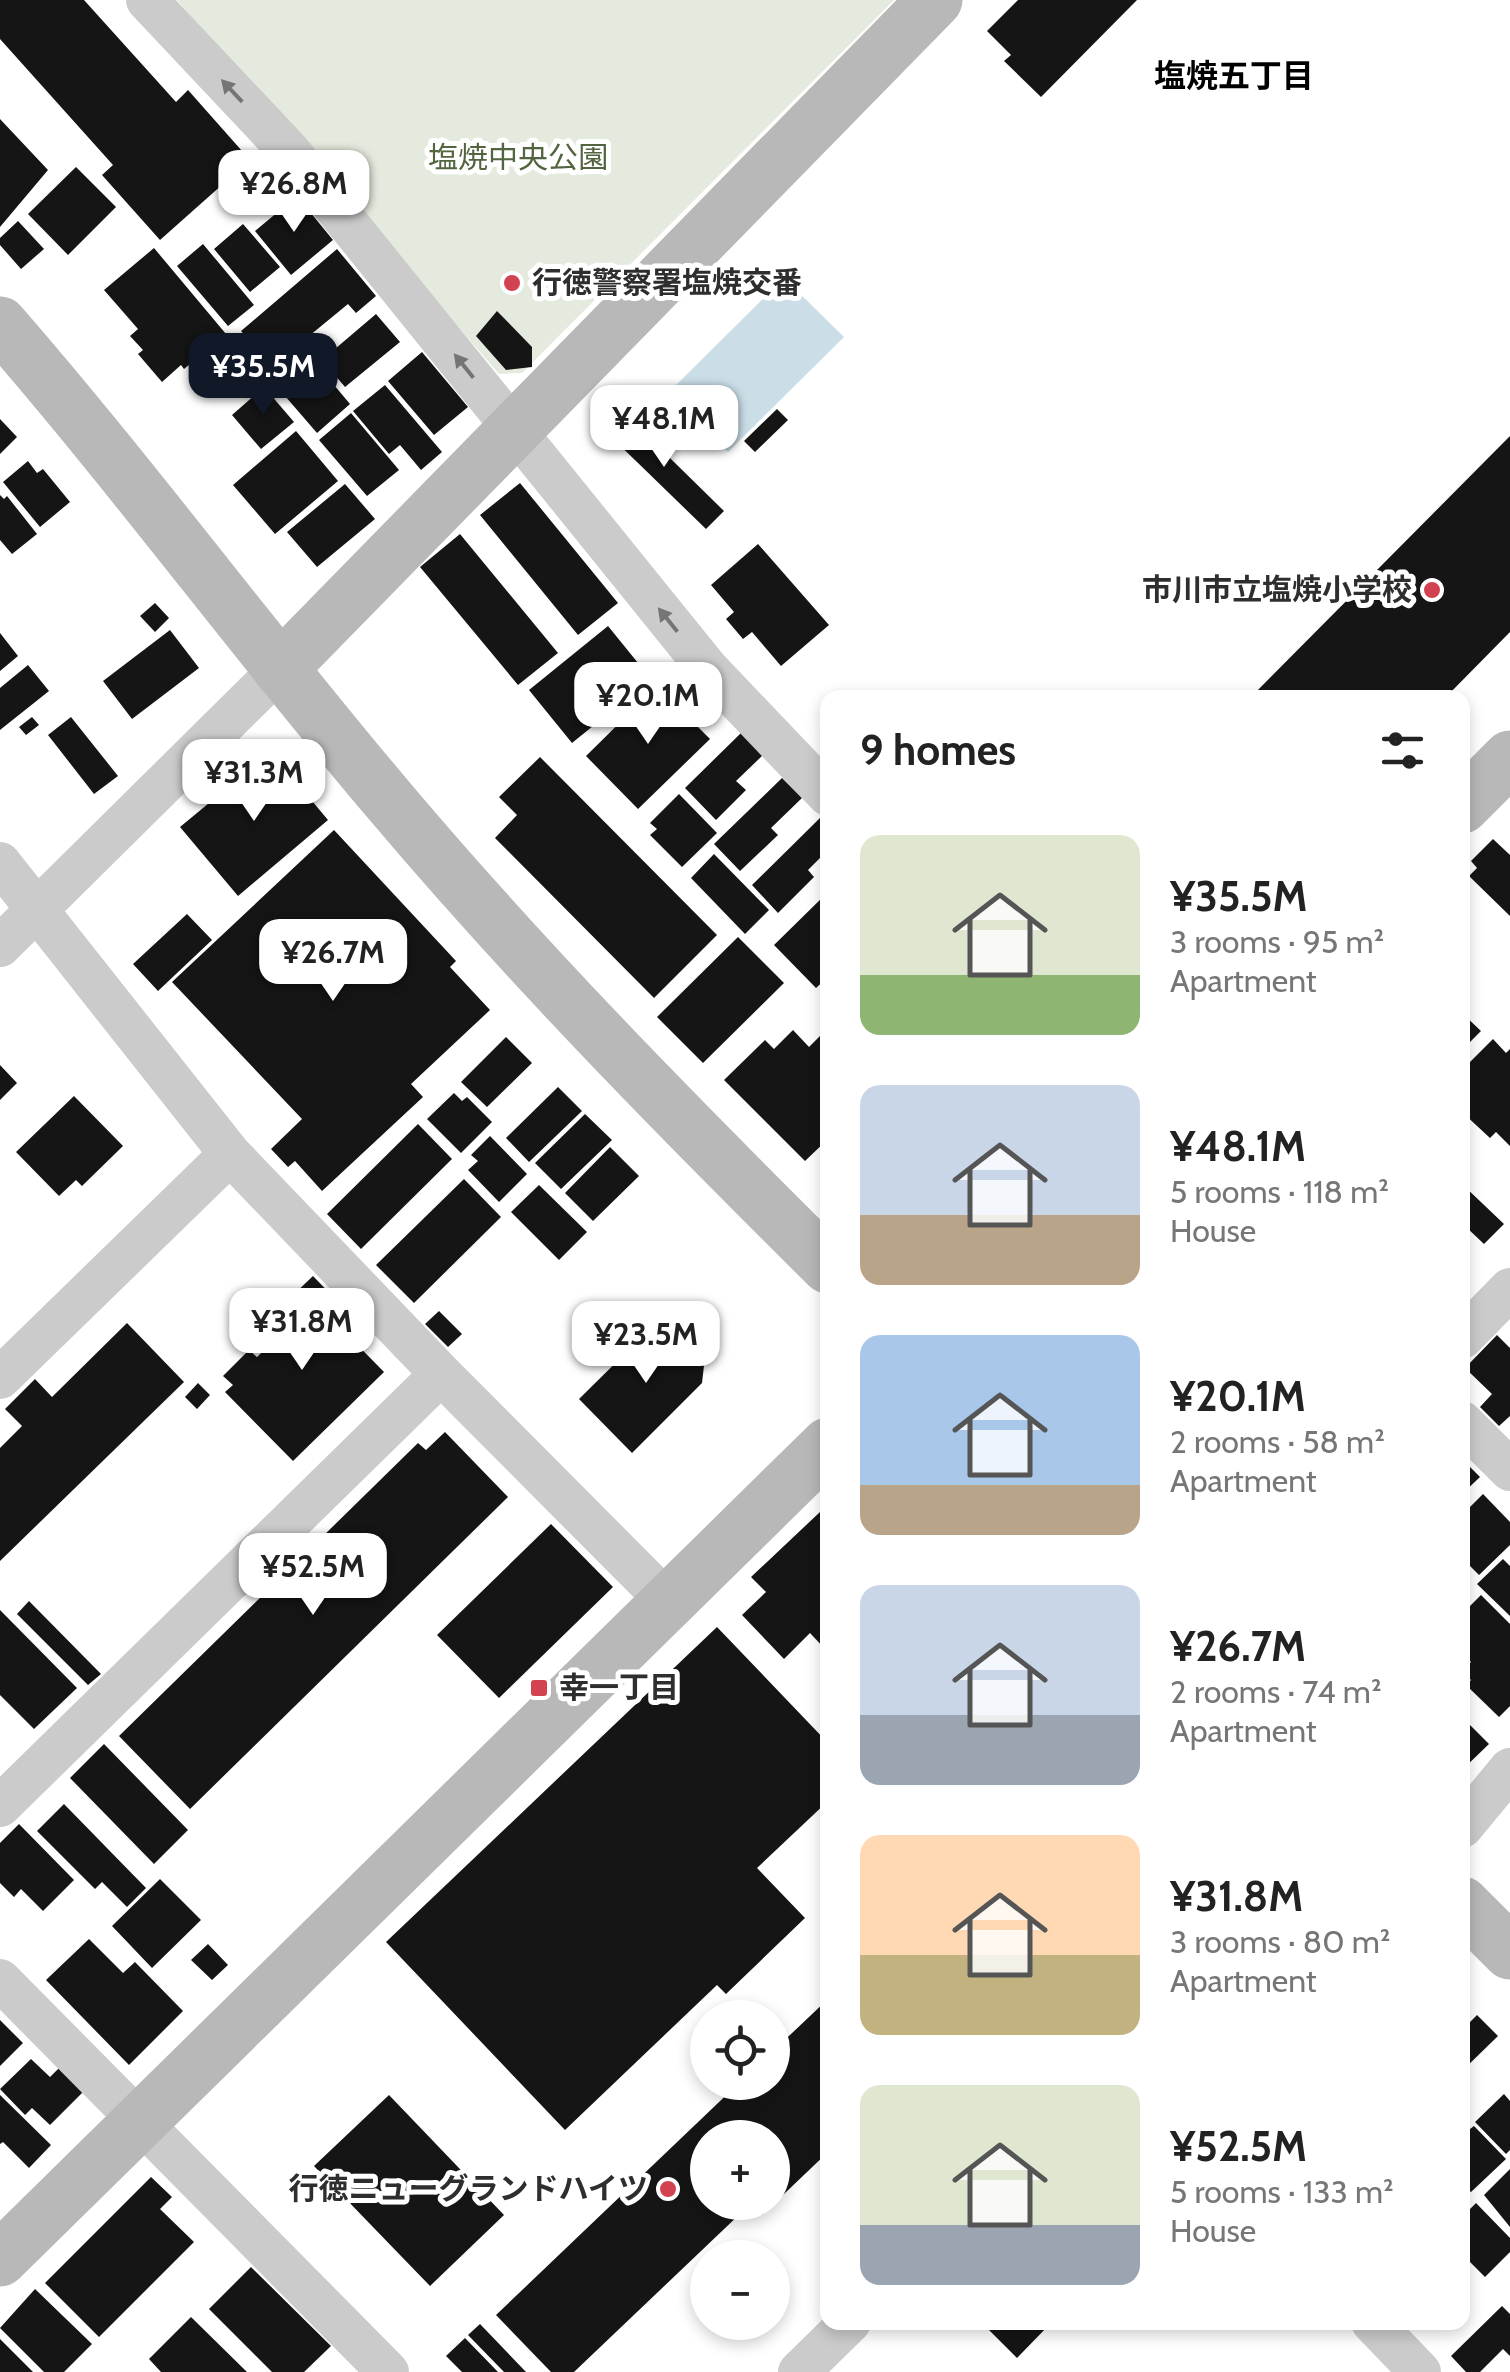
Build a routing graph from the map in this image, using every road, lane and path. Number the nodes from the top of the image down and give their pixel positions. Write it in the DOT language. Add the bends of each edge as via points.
graph roads {
  1 [pos="147,0"];
  2 [pos="935,0"];
  3 [pos="0,324"];
  4 [pos="515,429"];
  5 [pos="280,669"];
  6 [pos="1510,758"];
  7 [pos="820,787"];
  8 [pos="1470,798"];
  9 [pos="0,863"];
  10 [pos="38,909"];
  11 [pos="0,946"];
  12 [pos="230,1154"];
  13 [pos="820,1258"];
  14 [pos="1510,1290"];
  15 [pos="1470,1330"];
  16 [pos="441,1374"];
  17 [pos="0,1378"];
  18 [pos="1470,1430"];
  19 [pos="820,1454"];
  20 [pos="1510,1470"];
  21 [pos="668,1602"];
  22 [pos="1510,1769"];
  23 [pos="0,1806"];
  24 [pos="1470,1817"];
  25 [pos="1470,1912"];
  26 [pos="1510,1952"];
  27 [pos="0,1980"];
  28 [pos="141,2121"];
  29 [pos="0,2258"];
  30 [pos="842,2330"];
  31 [pos="1380,2330"];
  32 [pos="371,2366"];
  33 [pos="799,2372"];
  34 [pos="1420,2372"];
  4 -- 1 [label="street, one-way" via="290,152"];
  2 -- 4 [label="street"];
  3 -- 5 [label="street"];
  4 -- 5 [label="street"];
  7 -- 4 [label="street, one-way" via="706,668"];
  5 -- 10 [label="street"];
  5 -- 13 [label="street" via="505,935"];
  6 -- 8 [label="street"];
  9 -- 10 [label="street"];
  10 -- 11 [label="street"];
  10 -- 12 [label="street"];
  12 -- 16 [label="street"];
  12 -- 17 [label="street"];
  14 -- 15 [label="street"];
  16 -- 21 [label="street"];
  16 -- 23 [label="street"];
  18 -- 20 [label="street"];
  19 -- 21 [label="street"];
  21 -- 28 [label="street"];
  22 -- 24 [label="street"];
  25 -- 26 [label="street"];
  27 -- 28 [label="street"];
  28 -- 29 [label="street"];
  28 -- 32 [label="street"];
  30 -- 33 [label="street"];
  31 -- 34 [label="street"];
}
